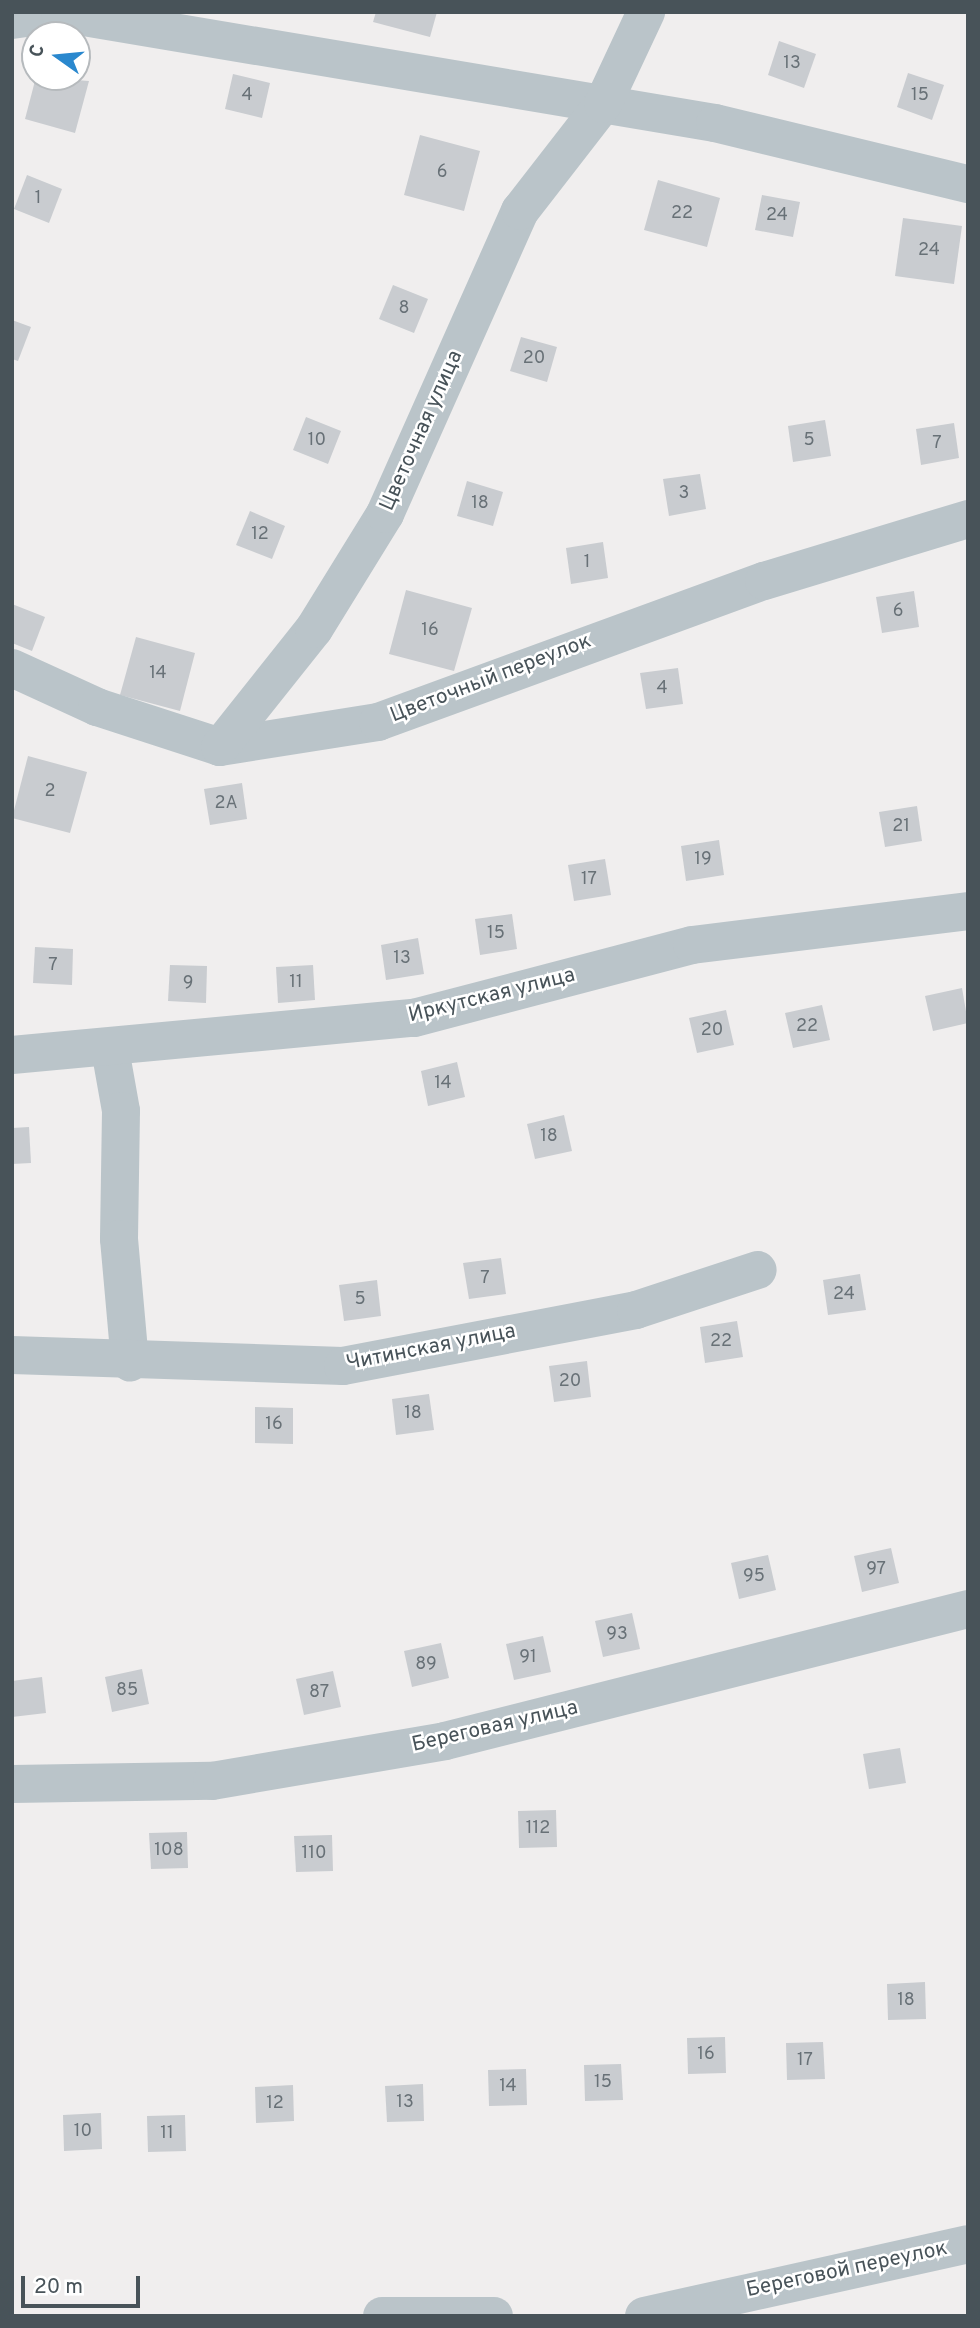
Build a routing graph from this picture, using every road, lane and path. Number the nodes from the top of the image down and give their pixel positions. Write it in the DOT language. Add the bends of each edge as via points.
graph roads {
  1 [pos="646,12"];
  2 [pos="12,20"];
  3 [pos="603,104"];
  4 [pos="968,184"];
  5 [pos="968,519"];
  6 [pos="12,668"];
  7 [pos="220,747"];
  8 [pos="968,911"];
  9 [pos="110,1049"];
  10 [pos="12,1055"];
  11 [pos="758,1270"];
  12 [pos="12,1355"];
  13 [pos="130,1363"];
  14 [pos="968,1609"];
  15 [pos="12,1784"];
  16 [pos="968,2244"];
  17 [pos="382,2316"];
  18 [pos="494,2316"];
  19 [pos="644,2316"];
  1 -- 3 [label="street, Цветочная улица"];
  2 -- 3 [label="street" via="60,13"];
  3 -- 4 [label="street" via="715,123"];
  3 -- 7 [label="street, Цветочная улица" via="520,211 385,514 314,629"];
  5 -- 7 [label="street, Цветочный переулок" via="751,585 378,722"];
  6 -- 7 [label="street, Цветочный переулок" via="97,707"];
  8 -- 9 [label="street, Иркутская улица" via="692,945 414,1018"];
  9 -- 10 [label="street, Иркутская улица"];
  9 -- 13 [label="street" via="121,1111 119,1239"];
  11 -- 13 [label="street, Читинская улица" via="636,1310 343,1366"];
  12 -- 13 [label="street, Читинская улица"];
  14 -- 15 [label="street, Береговая улица" via="445,1741 212,1782"];
  16 -- 19 [label="street, Береговой переулок"];
  17 -- 18 [label="street"];
}
